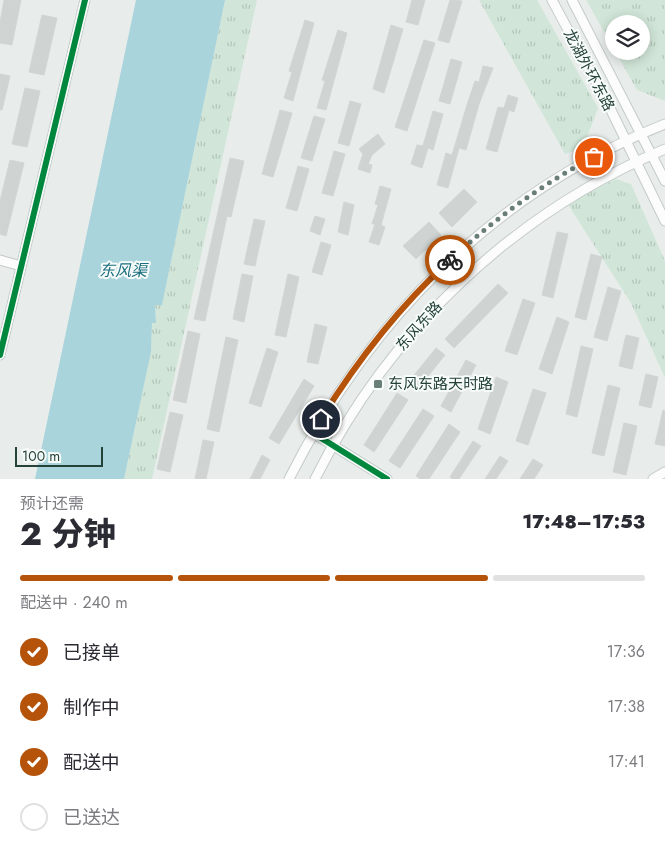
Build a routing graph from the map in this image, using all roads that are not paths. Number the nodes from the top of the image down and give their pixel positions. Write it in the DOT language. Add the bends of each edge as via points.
graph roads {
  1 [pos="85,0"];
  2 [pos="552,0"];
  3 [pos="572,0"];
  4 [pos="665,124"];
  5 [pos="642,134"];
  6 [pos="626,141"];
  7 [pos="665,149"];
  8 [pos="652,155"];
  9 [pos="636,162"];
  10 [pos="665,181"];
  11 [pos="665,221"];
  12 [pos="0,260"];
  13 [pos="21,266"];
  14 [pos="0,355"];
  15 [pos="313,433"];
  16 [pos="333,445"];
  17 [pos="665,472"];
  18 [pos="290,479"];
  19 [pos="315,479"];
  20 [pos="387,479"];
  21 [pos="653,479"];
  1 -- 13 [label="main road"];
  2 -- 6 [label="main road, 龙湖外环东路"];
  3 -- 5 [label="main road, 龙湖外环东路"];
  4 -- 5 [label="main road, 东风东路"];
  5 -- 6 [label="main road, 东风东路"];
  5 -- 8 [label="main road, 龙湖外环东路"];
  6 -- 9 [label="main road, 龙湖外环东路"];
  6 -- 15 [label="main road, 东风东路" via="569,171 524,200 435,274 364,356"];
  7 -- 8 [label="main road, 东风东路"];
  8 -- 9 [label="main road, 东风东路"];
  8 -- 10 [label="main road, 龙湖外环东路"];
  9 -- 11 [label="main road, 龙湖外环东路"];
  9 -- 16 [label="main road, 东风东路" via="580,191 538,219 491,254 457,285 387,364"];
  12 -- 13 [label="main road"];
  13 -- 14 [label="main road"];
  15 -- 16 [label="main road"];
  15 -- 18 [label="main road, 东风东路"];
  16 -- 19 [label="main road, 东风东路"];
  16 -- 20 [label="main road"];
  17 -- 21 [label="main road"];
}
